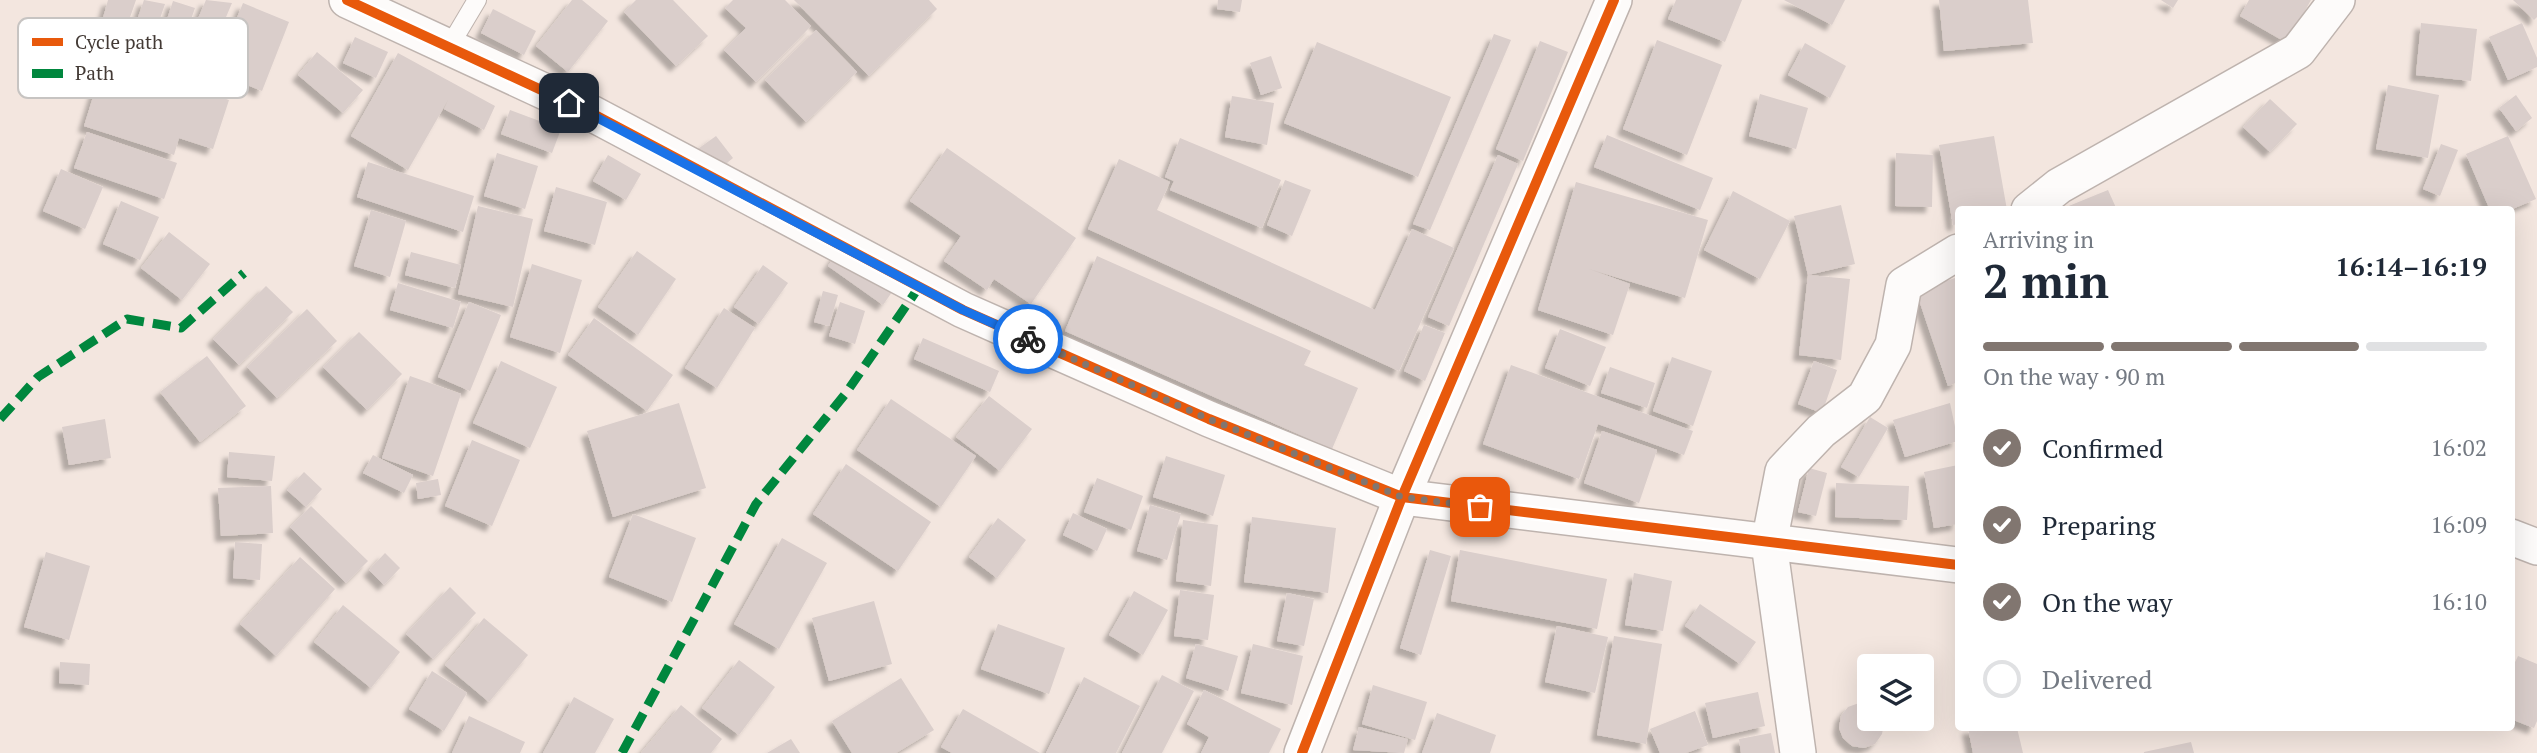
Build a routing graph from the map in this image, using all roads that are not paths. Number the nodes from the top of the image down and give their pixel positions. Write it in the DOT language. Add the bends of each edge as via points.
graph roads {
  1 [pos="347,0"];
  2 [pos="477,0"];
  3 [pos="1614,0"];
  4 [pos="2337,0"];
  5 [pos="449,47"];
  6 [pos="2034,206"];
  7 [pos="1955,253"];
  8 [pos="1402,497"];
  9 [pos="2515,539"];
  10 [pos="1769,542"];
  11 [pos="2537,547"];
  12 [pos="1955,565"];
  13 [pos="1302,753"];
  14 [pos="1798,753"];
  1 -- 5 [label="street"];
  2 -- 5 [label="lane"];
  3 -- 8 [label="street"];
  4 -- 6 [label="street" via="2298,51 2059,186"];
  5 -- 8 [label="street" via="593,114 963,310 1209,419"];
  7 -- 10 [label="street" via="1904,285 1892,345 1865,397 1821,431 1783,471"];
  8 -- 10 [label="street"];
  8 -- 13 [label="street"];
  9 -- 11 [label="street"];
  10 -- 12 [label="street"];
  10 -- 14 [label="street"];
}
